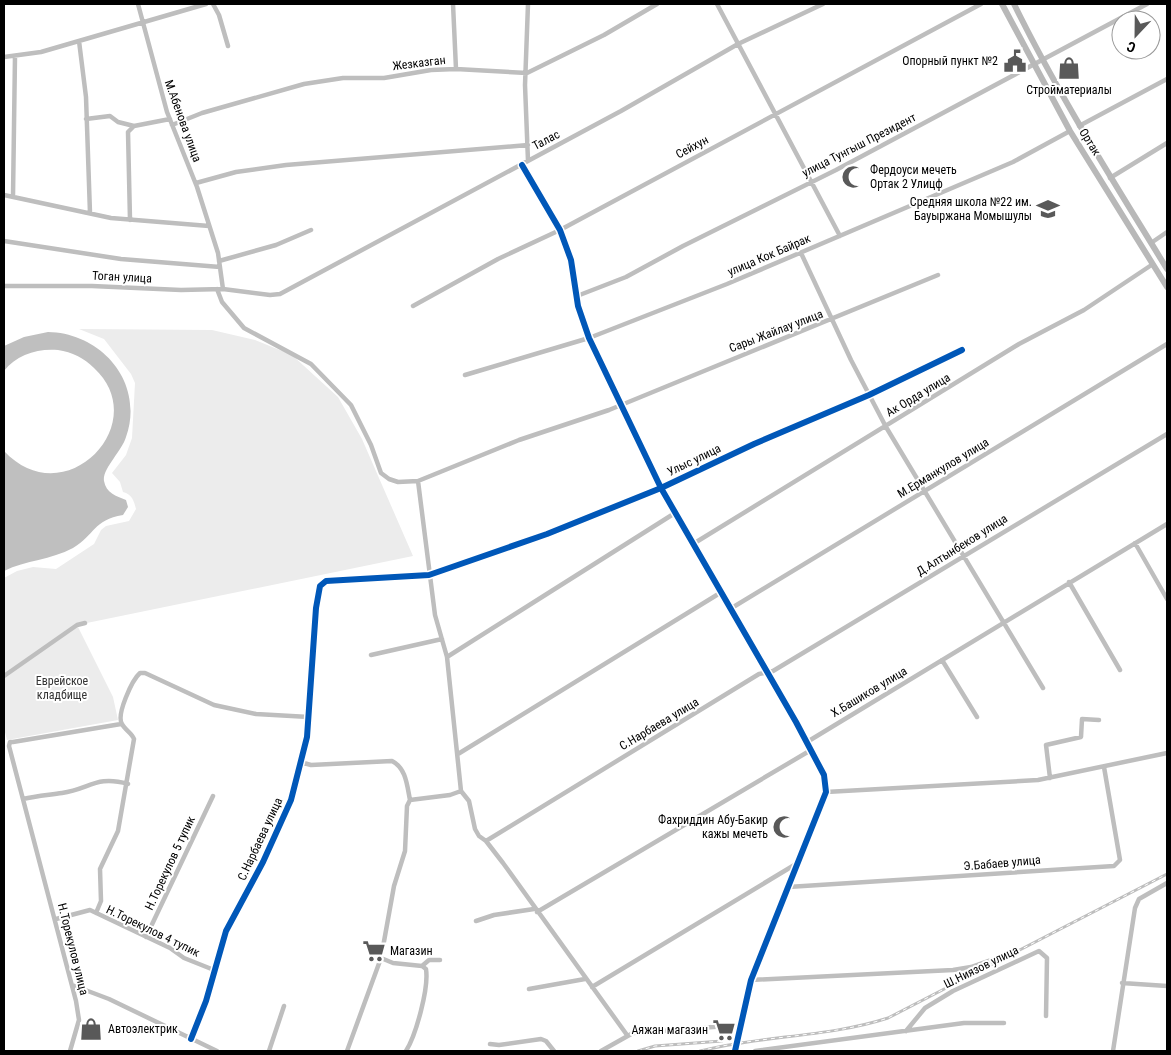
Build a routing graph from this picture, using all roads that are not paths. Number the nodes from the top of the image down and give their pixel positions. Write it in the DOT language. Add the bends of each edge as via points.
graph roads {
  1 [pos="138,4"];
  2 [pos="206,4"];
  3 [pos="213,4"];
  4 [pos="453,4"];
  5 [pos="528,4"];
  6 [pos="657,4"];
  7 [pos="717,4"];
  8 [pos="822,4"];
  9 [pos="981,4"];
  10 [pos="1002,4"];
  11 [pos="1014,4"];
  12 [pos="1146,4"];
  13 [pos="142,22"];
  14 [pos="79,41"];
  15 [pos="738,44"];
  16 [pos="228,46"];
  17 [pos="15,56"];
  18 [pos="4,58"];
  19 [pos="1041,59"];
  20 [pos="1034,63"];
  21 [pos="456,69"];
  22 [pos="527,73"];
  23 [pos="1167,79"];
  24 [pos="774,114"];
  25 [pos="86,119"];
  26 [pos="170,119"];
  27 [pos="172,125"];
  28 [pos="134,126"];
  29 [pos="1079,126"];
  30 [pos="1070,130"];
  31 [pos="1167,143"];
  32 [pos="528,146"];
  33 [pos="528,161"];
  34 [pos="522,165"];
  35 [pos="1110,178"];
  36 [pos="811,181"];
  37 [pos="196,183"];
  38 [pos="4,194"];
  39 [pos="13,196"];
  40 [pos="90,213"];
  41 [pos="130,220"];
  42 [pos="209,226"];
  43 [pos="311,230"];
  44 [pos="560,230"];
  45 [pos="1167,232"];
  46 [pos="840,236"];
  47 [pos="4,240"];
  48 [pos="1151,242"];
  49 [pos="801,253"];
  50 [pos="219,261"];
  51 [pos="1153,264"];
  52 [pos="220,267"];
  53 [pos="1167,270"];
  54 [pos="938,275"];
  55 [pos="4,286"];
  56 [pos="1167,287"];
  57 [pos="217,289"];
  58 [pos="223,289"];
  59 [pos="280,294"];
  60 [pos="577,296"];
  61 [pos="412,306"];
  62 [pos="832,320"];
  63 [pos="589,338"];
  64 [pos="1167,344"];
  65 [pos="962,350"];
  66 [pos="465,375"];
  67 [pos="869,395"];
  68 [pos="620,405"];
  69 [pos="886,427"];
  70 [pos="1167,434"];
  71 [pos="418,481"];
  72 [pos="661,488"];
  73 [pos="925,490"];
  74 [pos="675,513"];
  75 [pos="1167,524"];
  76 [pos="1135,543"];
  77 [pos="693,544"];
  78 [pos="965,556"];
  79 [pos="429,575"];
  80 [pos="1069,582"];
  81 [pos="317,593"];
  82 [pos="720,593"];
  83 [pos="1167,599"];
  84 [pos="730,609"];
  85 [pos="1003,622"];
  86 [pos="85,623"];
  87 [pos="442,639"];
  88 [pos="371,655"];
  89 [pos="448,657"];
  90 [pos="942,660"];
  91 [pos="1120,670"];
  92 [pos="767,673"];
  93 [pos="4,676"];
  94 [pos="1043,688"];
  95 [pos="309,717"];
  96 [pos="977,717"];
  97 [pos="1099,720"];
  98 [pos="121,724"];
  99 [pos="807,742"];
  100 [pos="811,750"];
  101 [pos="1167,753"];
  102 [pos="458,754"];
  103 [pos="300,762"];
  104 [pos="1104,767"];
  105 [pos="1050,778"];
  106 [pos="128,784"];
  107 [pos="461,791"];
  108 [pos="826,792"];
  109 [pos="213,796"];
  110 [pos="23,799"];
  111 [pos="410,800"];
  112 [pos="486,841"];
  113 [pos="797,864"];
  114 [pos="1167,883"];
  115 [pos="788,887"];
  116 [pos="535,911"];
  117 [pos="96,913"];
  118 [pos="56,919"];
  119 [pos="476,921"];
  120 [pos="146,937"];
  121 [pos="381,958"];
  122 [pos="440,960"];
  123 [pos="991,960"];
  124 [pos="422,966"];
  125 [pos="214,970"];
  126 [pos="585,979"];
  127 [pos="751,980"];
  128 [pos="1122,983"];
  129 [pos="72,985"];
  130 [pos="1167,986"];
  131 [pos="592,987"];
  132 [pos="529,989"];
  133 [pos="284,1006"];
  134 [pos="1046,1016"];
  135 [pos="1004,1023"];
  136 [pos="740,1025"];
  137 [pos="906,1031"];
  138 [pos="628,1035"];
  139 [pos="191,1039"];
  140 [pos="490,1044"];
  141 [pos="70,1051"];
  142 [pos="217,1051"];
  143 [pos="269,1051"];
  144 [pos="347,1051"];
  145 [pos="406,1051"];
  146 [pos="554,1051"];
  147 [pos="601,1051"];
  148 [pos="735,1051"];
  149 [pos="755,1051"];
  150 [pos="1113,1051"];
  1 -- 13 [label="street, М.Абенова улица"];
  2 -- 13 [label="street"];
  3 -- 16 [label="street"];
  4 -- 21 [label="street"];
  5 -- 22 [label="street"];
  6 -- 22 [label="street, Жезказган" via="604,35"];
  7 -- 15 [label="street"];
  8 -- 15 [label="street, Талас"];
  9 -- 24 [label="street, Сейхун"];
  10 -- 20 [label="street, Ортак"];
  11 -- 19 [label="street, Ортак"];
  12 -- 19 [label="street, улица Тунгыш Президент"];
  13 -- 14 [label="street"];
  13 -- 26 [label="street, М.Абенова улица"];
  14 -- 17 [label="street"];
  14 -- 25 [label="street"];
  15 -- 24 [label="street"];
  15 -- 33 [label="street, Талас"];
  17 -- 18 [label="street"];
  17 -- 39 [label="street"];
  19 -- 20 [label="street, улица Тунгыш Президент"];
  19 -- 29 [label="street, Ортак"];
  20 -- 30 [label="street, Ортак"];
  20 -- 36 [label="street, улица Тунгыш Президент"];
  21 -- 22 [label="street, Жезказган"];
  21 -- 27 [label="street, Жезказган" via="304,84 202,113"];
  22 -- 32 [label="street"];
  23 -- 29 [label="street"];
  24 -- 36 [label="street"];
  24 -- 44 [label="street, Сейхун"];
  25 -- 28 [label="street" via="110,116"];
  25 -- 40 [label="street"];
  26 -- 27 [label="street, М.Абенова улица"];
  26 -- 28 [label="street"];
  27 -- 37 [label="street, М.Абенова улица"];
  28 -- 41 [label="street" via="128,132"];
  29 -- 35 [label="street, Ортак"];
  30 -- 46 [label="street, улица Кок Байрак" via="1013,162"];
  30 -- 51 [label="street, Ортак"];
  31 -- 35 [label="street"];
  32 -- 33 [label="street"];
  32 -- 37 [label="street" via="286,165 236,172"];
  33 -- 34 [label="street, Талас"];
  34 -- 44 [label="street"];
  34 -- 59 [label="street, Талас"];
  35 -- 48 [label="street, Ортак"];
  36 -- 46 [label="street"];
  36 -- 60 [label="street, улица Тунгыш Президент" via="626,277"];
  37 -- 42 [label="street, М.Абенова улица"];
  38 -- 39 [label="street"];
  39 -- 40 [label="street"];
  40 -- 41 [label="street"];
  41 -- 42 [label="street"];
  42 -- 50 [label="street, М.Абенова улица"];
  43 -- 50 [label="street" via="276,245"];
  44 -- 60 [label="street" via="571,260"];
  44 -- 61 [label="street, Сейхун" via="498,259"];
  45 -- 48 [label="street"];
  46 -- 49 [label="street, улица Кок Байрак"];
  47 -- 52 [label="street, Тоган улица" via="121,259"];
  48 -- 53 [label="street, Ортак"];
  49 -- 62 [label="street"];
  49 -- 63 [label="street, улица Кок Байрак"];
  50 -- 52 [label="street, М.Абенова улица"];
  51 -- 56 [label="street, Ортак"];
  51 -- 69 [label="street, Ак Орда улица" via="1084,310 1018,344"];
  52 -- 58 [label="street, М.Абенова улица"];
  54 -- 62 [label="street, Сары Жайлау улица"];
  55 -- 57 [label="street, Тоган улица"];
  57 -- 58 [label="street, Тоган улица"];
  57 -- 71 [label="street" via="222,302 244,328 311,364 351,406 381,473 398,482"];
  58 -- 59 [label="street, Тоган улица"];
  60 -- 63 [label="street"];
  62 -- 67 [label="street"];
  62 -- 68 [label="street, Сары Жайлау улица"];
  63 -- 66 [label="street, улица Кок Байрак"];
  63 -- 68 [label="street"];
  64 -- 73 [label="street, М.Ерманкулов улица"];
  65 -- 67 [label="street, Улыс улица"];
  67 -- 69 [label="street"];
  67 -- 72 [label="street, Улыс улица"];
  68 -- 71 [label="street" via="519,440"];
  68 -- 72 [label="street"];
  69 -- 73 [label="street"];
  69 -- 77 [label="street, Ак Орда улица"];
  70 -- 78 [label="street, Д.Алтынбеков улица"];
  71 -- 79 [label="street"];
  72 -- 74 [label="street"];
  72 -- 79 [label="street, Улыс улица" via="547,534"];
  73 -- 78 [label="street"];
  73 -- 84 [label="street, М.Ерманкулов улица"];
  74 -- 77 [label="street"];
  74 -- 89 [label="street"];
  75 -- 76 [label="street, Х.Башиков улица"];
  76 -- 80 [label="street, Х.Башиков улица"];
  76 -- 83 [label="street"];
  77 -- 82 [label="street"];
  78 -- 85 [label="street"];
  78 -- 92 [label="street, Д.Алтынбеков улица"];
  79 -- 81 [label="street, Улыс улица" via="326,582"];
  79 -- 87 [label="street"];
  80 -- 85 [label="street, Х.Башиков улица"];
  80 -- 91 [label="street"];
  81 -- 95 [label="street, С.Нарбаева улица"];
  82 -- 84 [label="street"];
  82 -- 102 [label="street"];
  84 -- 92 [label="street"];
  85 -- 90 [label="street, Х.Башиков улица"];
  85 -- 94 [label="street"];
  86 -- 93 [label="street" via="77,625"];
  87 -- 88 [label="street"];
  87 -- 89 [label="street"];
  89 -- 102 [label="street"];
  90 -- 96 [label="street"];
  90 -- 99 [label="street, Х.Башиков улица"];
  92 -- 99 [label="street"];
  92 -- 112 [label="street, С.Нарбаева улица" via="759,674"];
  95 -- 98 [label="street" via="256,714 214,705 140,673 131,686"];
  95 -- 103 [label="street, С.Нарбаева улица"];
  97 -- 105 [label="street" via="1082,720 1081,737 1046,745"];
  98 -- 106 [label="street" via="134,740"];
  98 -- 110 [label="street, Н.Торекулов улица" via="10,742 11,758"];
  99 -- 100 [label="street"];
  100 -- 108 [label="street" via="824,775"];
  100 -- 116 [label="street"];
  101 -- 104 [label="street"];
  102 -- 107 [label="street"];
  103 -- 111 [label="street" via="311,765 392,760 403,772"];
  103 -- 125 [label="street, С.Нарбаева улица" via="281,825 226,931"];
  104 -- 105 [label="street"];
  104 -- 115 [label="street, Э.Бабаев улица" via="1120,860 1114,866"];
  105 -- 108 [label="street" via="1002,784"];
  106 -- 110 [label="street" via="101,780 64,793"];
  106 -- 117 [label="street" via="118,831 100,869 101,901"];
  107 -- 111 [label="street"];
  107 -- 112 [label="street" via="469,801 475,829"];
  108 -- 113 [label="street"];
  109 -- 120 [label="street, Н.Торекулов 5 тупик"];
  110 -- 118 [label="street, Н.Торекулов улица"];
  111 -- 121 [label="street" via="405,852 394,886"];
  112 -- 116 [label="street"];
  113 -- 115 [label="street"];
  113 -- 131 [label="street"];
  114 -- 128 [label="street" via="1139,899"];
  115 -- 127 [label="street"];
  116 -- 119 [label="street" via="494,915"];
  116 -- 126 [label="street" via="568,951"];
  117 -- 118 [label="street, Н.Торекулов 4 тупик" via="90,910"];
  117 -- 120 [label="street, Н.Торекулов 4 тупик"];
  118 -- 129 [label="street, Н.Торекулов улица"];
  120 -- 125 [label="street, Н.Торекулов 4 тупик"];
  121 -- 124 [label="street"];
  121 -- 144 [label="street"];
  122 -- 124 [label="street" via="430,960"];
  123 -- 127 [label="street" via="953,970"];
  124 -- 145 [label="street" via="427,975 417,1029"];
  125 -- 139 [label="street, С.Нарбаева улица"];
  126 -- 131 [label="street"];
  126 -- 132 [label="street"];
  127 -- 136 [label="street"];
  128 -- 130 [label="street"];
  128 -- 150 [label="street"];
  129 -- 139 [label="street" via="109,999"];
  129 -- 141 [label="street, Н.Торекулов улица" via="79,1020"];
  131 -- 138 [label="street"];
  133 -- 143 [label="street"];
  134 -- 137 [label="street, Ш.Ниязов улица" via="1047,958 1039,951 953,991 925,1008"];
  135 -- 137 [label="street"];
  136 -- 138 [label="street"];
  136 -- 148 [label="street"];
  137 -- 149 [label="street"];
  138 -- 147 [label="street"];
  139 -- 142 [label="street"];
  140 -- 146 [label="street" via="541,1039"];
}
